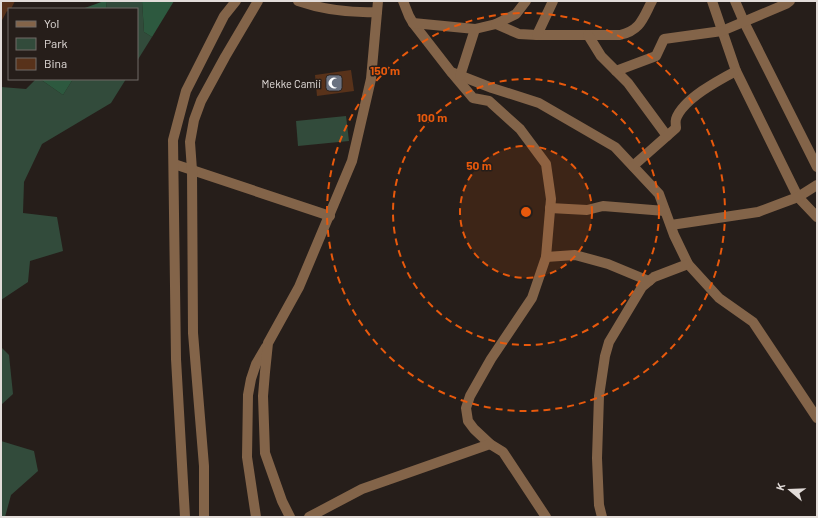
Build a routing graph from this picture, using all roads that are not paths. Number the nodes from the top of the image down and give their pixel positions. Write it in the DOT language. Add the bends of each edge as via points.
graph roads {
  1 [pos="236,1"];
  2 [pos="258,1"];
  3 [pos="298,1"];
  4 [pos="379,1"];
  5 [pos="403,1"];
  6 [pos="526,1"];
  7 [pos="553,1"];
  8 [pos="652,1"];
  9 [pos="712,1"];
  10 [pos="735,1"];
  11 [pos="790,1"];
  12 [pos="377,12"];
  13 [pos="413,22"];
  14 [pos="744,22"];
  15 [pos="496,24"];
  16 [pos="475,29"];
  17 [pos="722,31"];
  18 [pos="537,35"];
  19 [pos="588,36"];
  20 [pos="616,71"];
  21 [pos="736,71"];
  22 [pos="456,74"];
  23 [pos="667,136"];
  24 [pos="174,164"];
  25 [pos="633,166"];
  26 [pos="817,167"];
  27 [pos="192,170"];
  28 [pos="817,185"];
  29 [pos="798,197"];
  30 [pos="550,208"];
  31 [pos="665,211"];
  32 [pos="330,216"];
  33 [pos="817,217"];
  34 [pos="671,225"];
  35 [pos="546,257"];
  36 [pos="688,264"];
  37 [pos="649,281"];
  38 [pos="268,343"];
  39 [pos="817,418"];
  40 [pos="490,444"];
  41 [pos="185,517"];
  42 [pos="204,517"];
  43 [pos="256,517"];
  44 [pos="290,517"];
  45 [pos="308,517"];
  46 [pos="546,517"];
  47 [pos="602,517"];
  1 -- 24 [label="street" via="224,16 186,90 173,140"];
  2 -- 27 [label="street" via="197,110 190,142"];
  3 -- 12 [label="street" via="340,11"];
  4 -- 12 [label="street"];
  5 -- 13 [label="street"];
  6 -- 15 [label="street" via="516,14"];
  7 -- 18 [label="street"];
  8 -- 19 [label="street" via="641,23 631,33"];
  9 -- 17 [label="street"];
  10 -- 14 [label="street"];
  11 -- 14 [label="street"];
  12 -- 32 [label="street" via="368,94 352,161"];
  13 -- 16 [label="street"];
  13 -- 22 [label="street"];
  14 -- 17 [label="street"];
  14 -- 26 [label="street"];
  15 -- 16 [label="street"];
  15 -- 18 [label="street" via="519,34"];
  16 -- 22 [label="street"];
  17 -- 20 [label="street" via="664,39 656,56"];
  17 -- 21 [label="street"];
  18 -- 19 [label="street"];
  19 -- 20 [label="street" via="601,56"];
  20 -- 23 [label="street" via="628,83"];
  21 -- 23 [label="street" via="712,84 683,107 676,120 676,128"];
  21 -- 29 [label="street"];
  22 -- 25 [label="street" via="539,103 615,147"];
  22 -- 30 [label="street" via="473,98 489,101 520,129 546,164"];
  23 -- 25 [label="street"];
  24 -- 27 [label="street"];
  24 -- 41 [label="street" via="176,359"];
  25 -- 31 [label="street" via="659,194"];
  27 -- 32 [label="street"];
  27 -- 42 [label="street" via="193,333 204,466"];
  28 -- 29 [label="street"];
  29 -- 33 [label="street"];
  29 -- 34 [label="street" via="758,212"];
  30 -- 31 [label="street" via="587,210 604,206"];
  30 -- 35 [label="street"];
  31 -- 34 [label="street"];
  32 -- 38 [label="street" via="299,287"];
  34 -- 36 [label="street"];
  35 -- 37 [label="street" via="575,255 608,264"];
  35 -- 40 [label="street" via="532,298 491,359 466,408 468,421"];
  36 -- 37 [label="street"];
  36 -- 39 [label="street" via="719,298 753,322"];
  37 -- 47 [label="street" via="629,307 609,342 605,356 599,396 597,458"];
  38 -- 43 [label="street" via="256,364 248,396 247,457"];
  38 -- 44 [label="street" via="263,396 265,453"];
  40 -- 45 [label="street" via="362,489"];
  40 -- 46 [label="street" via="503,452"];
}
